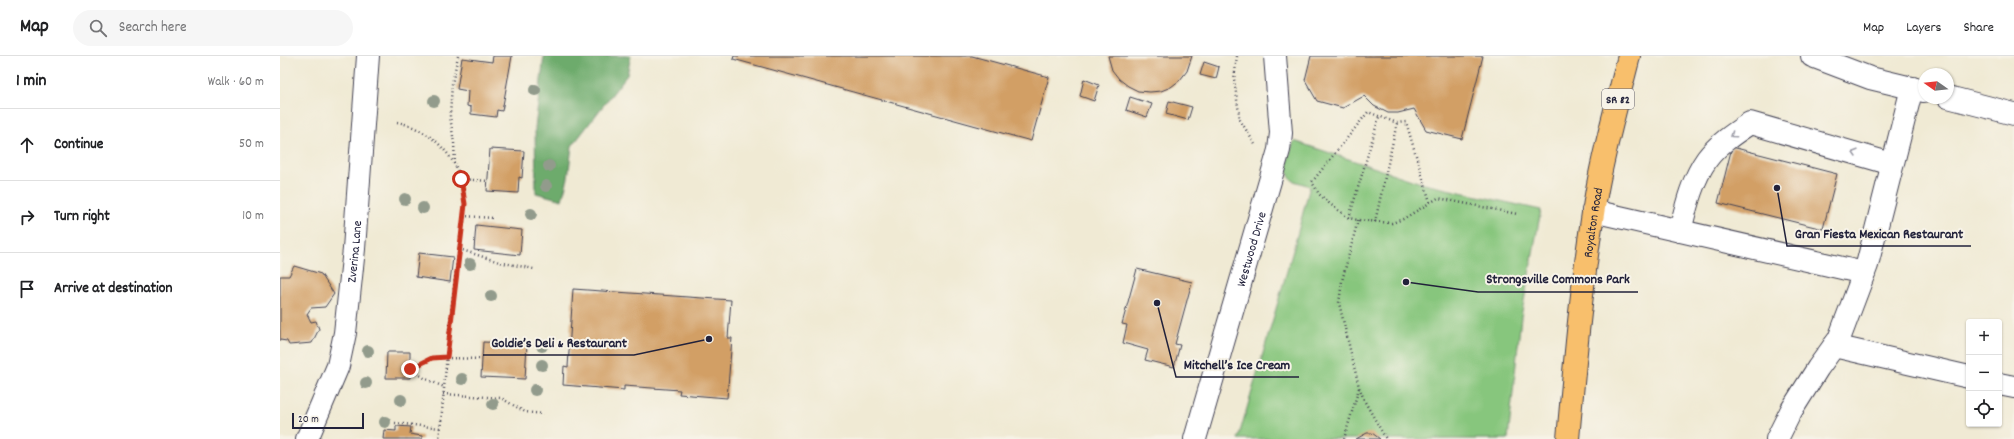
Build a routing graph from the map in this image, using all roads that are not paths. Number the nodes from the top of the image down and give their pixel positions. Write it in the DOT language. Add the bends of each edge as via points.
graph roads {
  1 [pos="368,56"];
  2 [pos="1275,56"];
  3 [pos="1629,56"];
  4 [pos="1812,56"];
  5 [pos="1918,90"];
  6 [pos="1954,99"];
  7 [pos="2014,114"];
  8 [pos="1892,164"];
  9 [pos="1593,212"];
  10 [pos="1680,231"];
  11 [pos="1864,273"];
  12 [pos="1834,346"];
  13 [pos="1966,376"];
  14 [pos="2002,385"];
  15 [pos="2014,387"];
  16 [pos="307,439"];
  17 [pos="1195,439"];
  18 [pos="1568,439"];
  19 [pos="1777,439"];
  1 -- 16 [label="street, Zverina Lane" via="354,249 345,333 338,366"];
  2 -- 17 [label="street, Westwood Drive" via="1281,133 1279,150"];
  3 -- 9 [label="main road, Royalton Road / SR 82" via="1606,143"];
  4 -- 5 [label="street" via="1870,78"];
  5 -- 8 [label="street"];
  6 -- 7 [label="street"];
  8 -- 10 [label="street, one-way" via="1750,123 1724,142 1707,159 1691,190"];
  8 -- 11 [label="street"];
  9 -- 10 [label="street"];
  9 -- 18 [label="main road, Royalton Road / SR 82" via="1577,338"];
  10 -- 11 [label="street"];
  11 -- 12 [label="street"];
  12 -- 13 [label="street"];
  12 -- 19 [label="street" via="1791,411"];
  14 -- 15 [label="street"];
}
